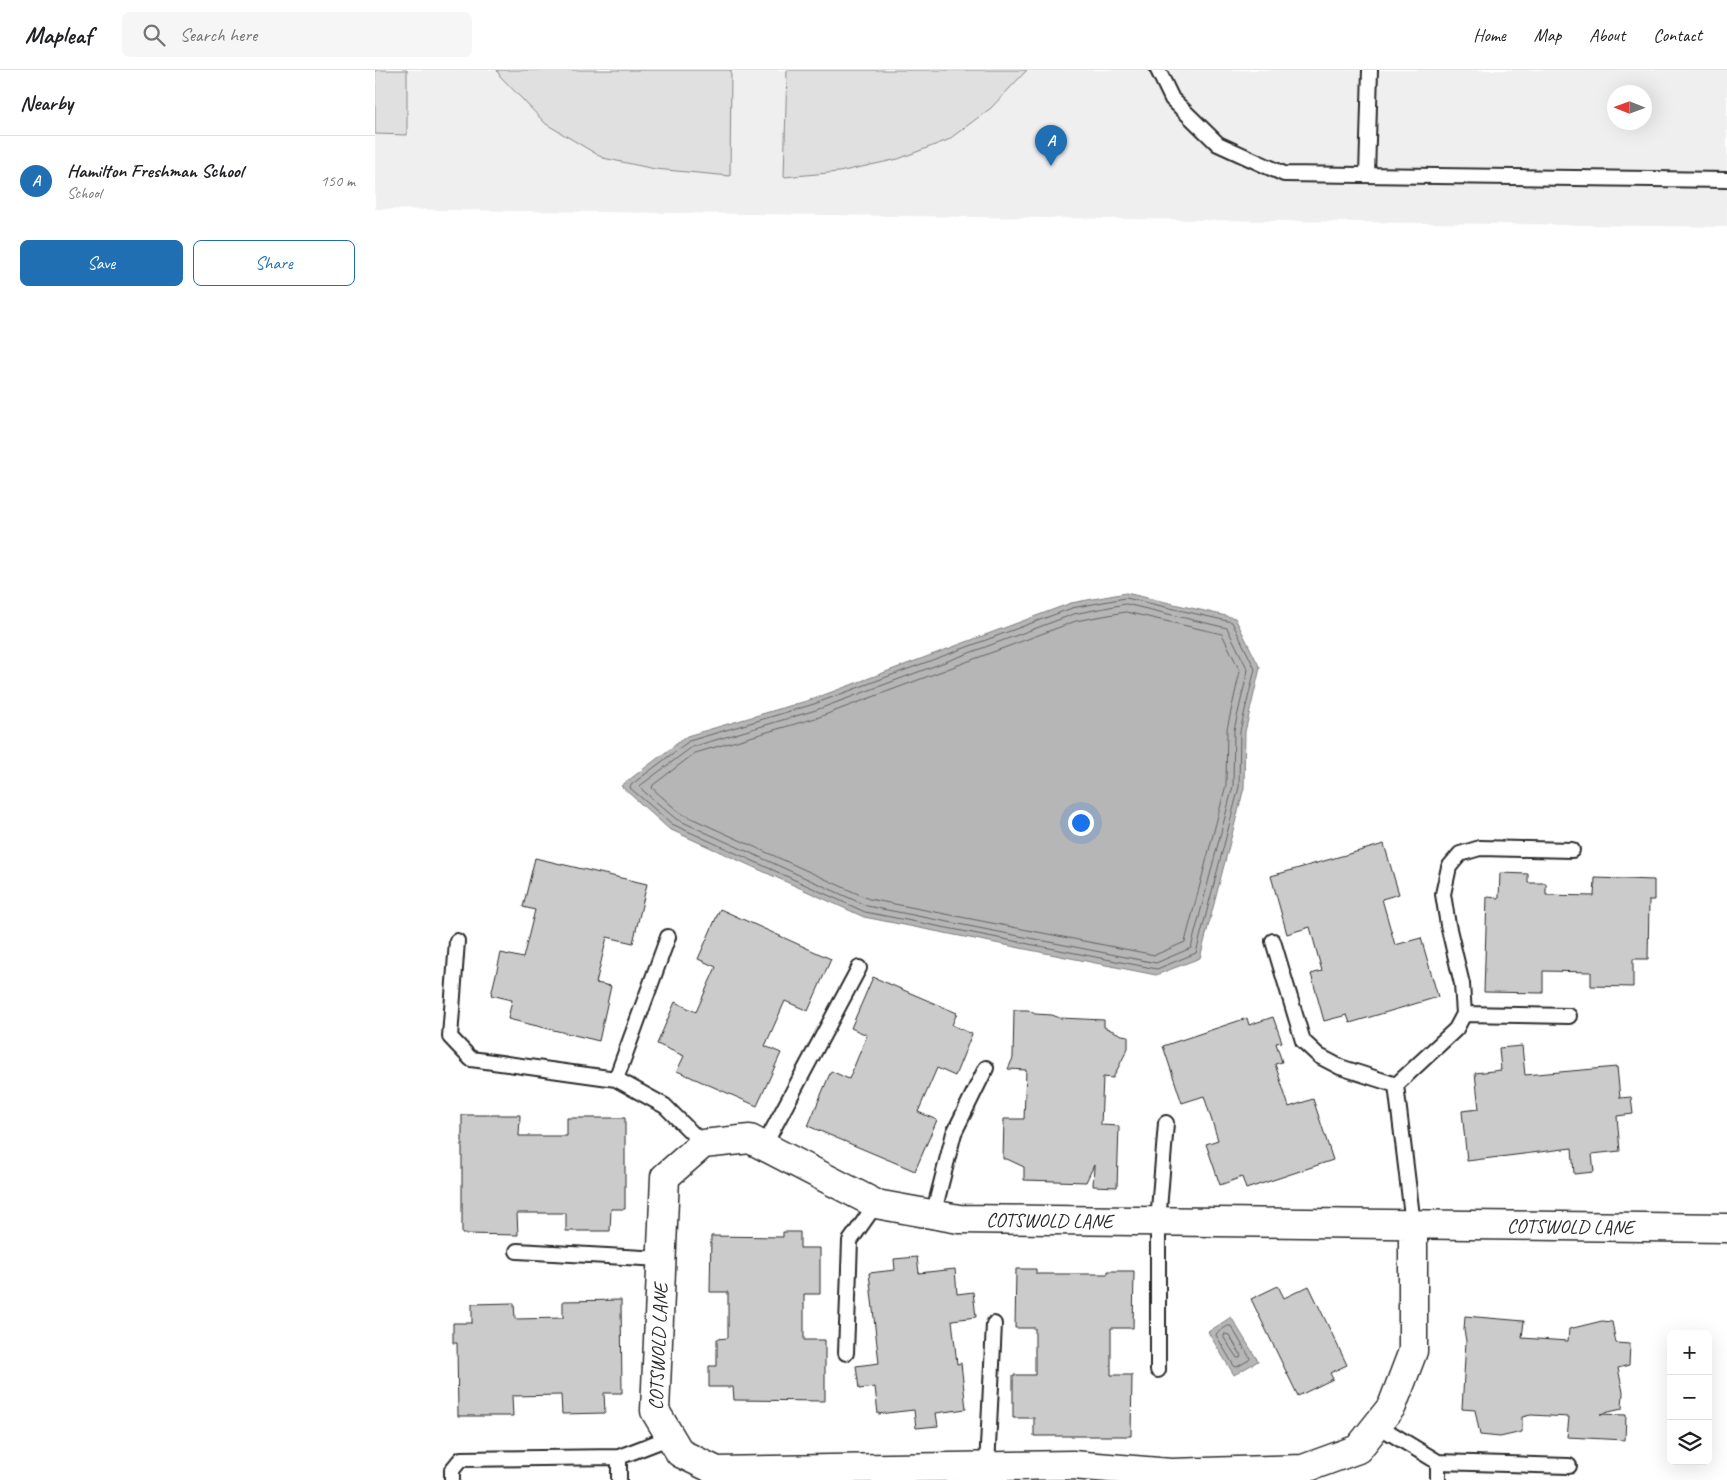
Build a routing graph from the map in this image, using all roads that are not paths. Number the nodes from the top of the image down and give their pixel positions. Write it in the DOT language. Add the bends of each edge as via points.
graph roads {
  1 [pos="1158,70"];
  2 [pos="1370,70"];
  3 [pos="1367,175"];
  4 [pos="1727,180"];
  5 [pos="1571,850"];
  6 [pos="667,937"];
  7 [pos="457,941"];
  8 [pos="1273,941"];
  9 [pos="859,968"];
  10 [pos="1464,1014"];
  11 [pos="1569,1016"];
  12 [pos="986,1068"];
  13 [pos="616,1079"];
  14 [pos="1396,1085"];
  15 [pos="1166,1123"];
  16 [pos="703,1144"];
  17 [pos="764,1146"];
  18 [pos="876,1204"];
  19 [pos="933,1215"];
  20 [pos="1158,1222"];
  21 [pos="1413,1224"];
  22 [pos="1727,1228"];
  23 [pos="517,1251"];
  24 [pos="661,1259"];
  25 [pos="994,1324"];
  26 [pos="846,1353"];
  27 [pos="1158,1370"];
  28 [pos="1377,1424"];
  29 [pos="671,1437"];
  30 [pos="619,1457"];
  31 [pos="1438,1462"];
  32 [pos="987,1466"];
  33 [pos="1569,1466"];
  34 [pos="954,1474"];
  35 [pos="1121,1474"];
  36 [pos="792,1475"];
  37 [pos="1262,1475"];
  38 [pos="453,1480"];
  39 [pos="619,1480"];
  40 [pos="1438,1480"];
  1 -- 3 [label="lane" via="1172,99 1218,144 1284,174"];
  2 -- 3 [label="lane"];
  3 -- 4 [label="lane"];
  5 -- 10 [label="lane" via="1480,848 1460,854 1449,867 1443,894 1462,984"];
  6 -- 13 [label="lane"];
  7 -- 13 [label="lane" via="450,1037 471,1059"];
  8 -- 14 [label="lane" via="1303,1041 1319,1056 1340,1067"];
  9 -- 17 [label="lane"];
  10 -- 11 [label="lane"];
  10 -- 14 [label="lane" via="1456,1029"];
  12 -- 19 [label="lane" via="954,1133"];
  13 -- 16 [label="lane" via="665,1106"];
  14 -- 21 [label="lane"];
  15 -- 20 [label="lane"];
  16 -- 17 [label="street, COTSWOLD LANE" via="750,1139"];
  16 -- 24 [label="street, COTSWOLD LANE" via="665,1177"];
  17 -- 18 [label="street, COTSWOLD LANE"];
  18 -- 19 [label="street, COTSWOLD LANE"];
  18 -- 26 [label="lane" via="851,1241"];
  19 -- 20 [label="street, COTSWOLD LANE" via="959,1220"];
  20 -- 21 [label="street, COTSWOLD LANE"];
  20 -- 27 [label="lane"];
  21 -- 22 [label="street, COTSWOLD LANE"];
  21 -- 28 [label="street, COTSWOLD LANE" via="1413,1351 1392,1406"];
  23 -- 24 [label="lane"];
  24 -- 29 [label="street, COTSWOLD LANE" via="655,1411"];
  25 -- 32 [label="lane"];
  28 -- 31 [label="lane"];
  28 -- 37 [label="street, COTSWOLD LANE" via="1358,1449 1303,1469"];
  29 -- 30 [label="lane"];
  29 -- 36 [label="street, COTSWOLD LANE" via="680,1453 717,1471"];
  30 -- 38 [label="lane" via="461,1459 453,1470"];
  30 -- 39 [label="lane"];
  31 -- 33 [label="lane"];
  31 -- 40 [label="lane"];
  32 -- 34 [label="street, COTSWOLD LANE"];
  32 -- 35 [label="street, COTSWOLD LANE" via="1072,1465"];
  34 -- 36 [label="street, COTSWOLD LANE"];
  35 -- 37 [label="street, COTSWOLD LANE"];
}
